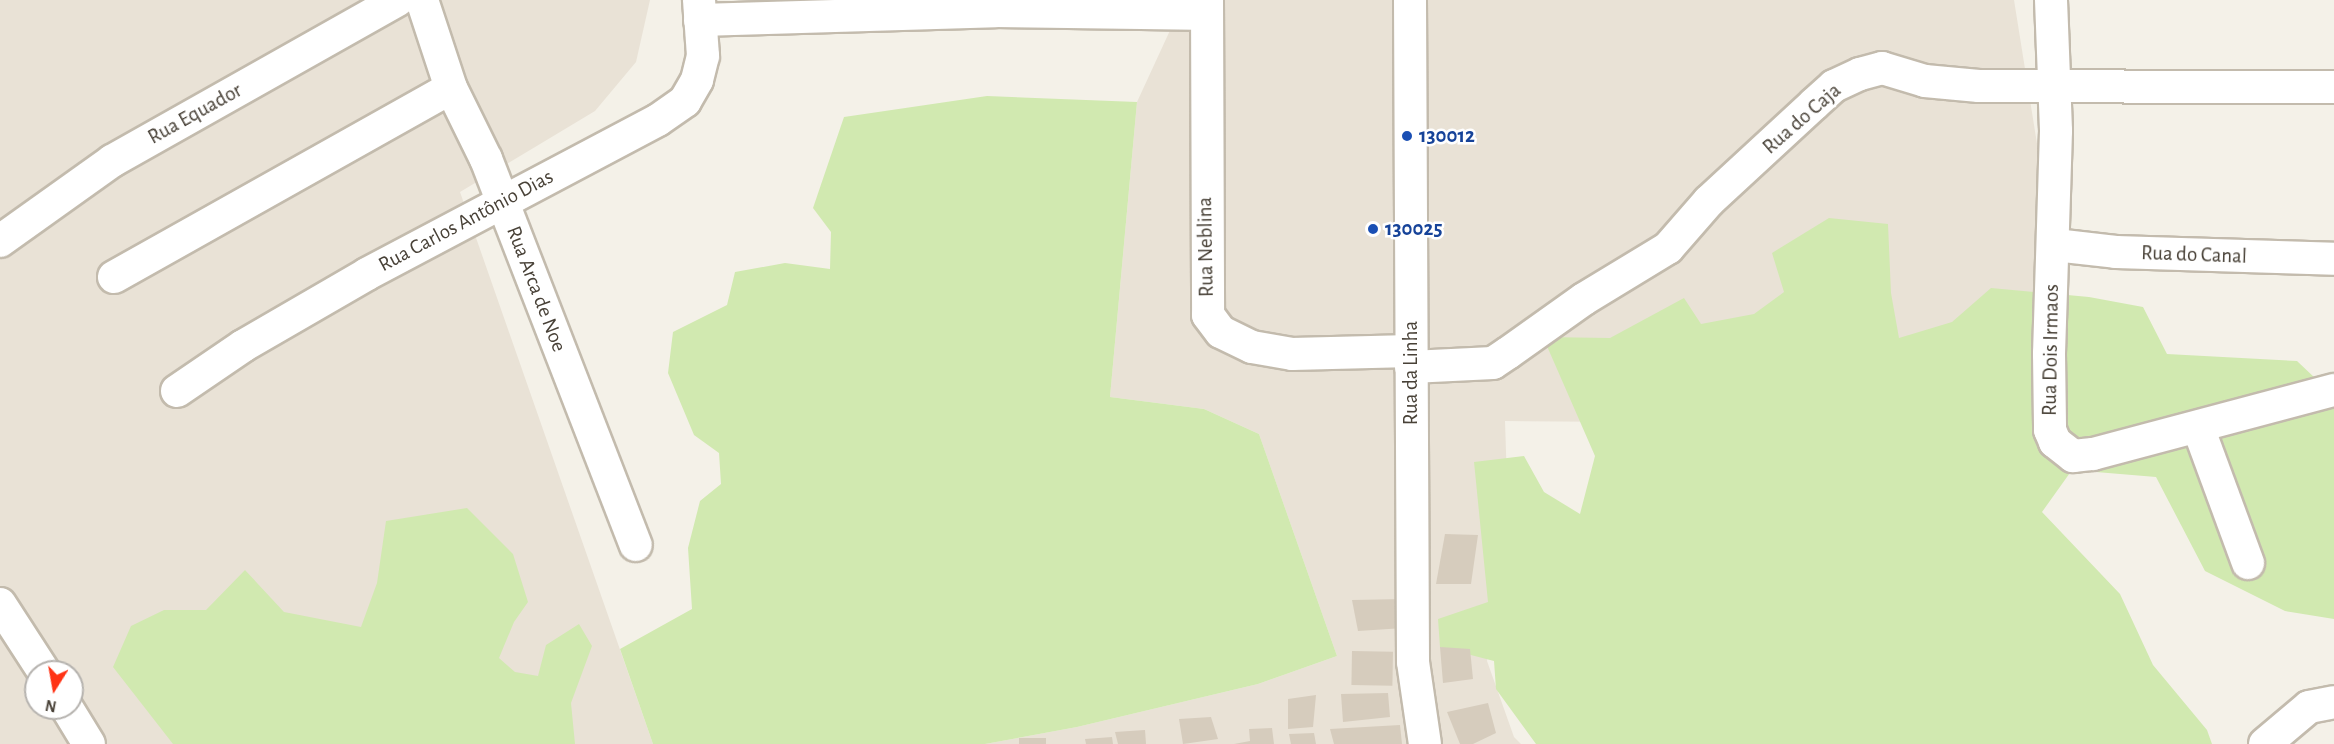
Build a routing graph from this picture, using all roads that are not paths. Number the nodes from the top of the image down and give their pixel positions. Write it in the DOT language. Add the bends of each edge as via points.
graph roads {
  1 [pos="398,0"];
  2 [pos="422,0"];
  3 [pos="1410,0"];
  4 [pos="2051,0"];
  5 [pos="1207,7"];
  6 [pos="699,10"];
  7 [pos="2055,86"];
  8 [pos="452,87"];
  9 [pos="2334,87"];
  10 [pos="502,202"];
  11 [pos="0,241"];
  12 [pos="2055,245"];
  13 [pos="2334,259"];
  14 [pos="114,277"];
  15 [pos="1411,359"];
  16 [pos="2334,390"];
  17 [pos="177,391"];
  18 [pos="2198,427"];
  19 [pos="636,545"];
  20 [pos="2248,563"];
  21 [pos="0,604"];
  22 [pos="36,660"];
  23 [pos="2334,702"];
  24 [pos="74,720"];
  25 [pos="89,744"];
  26 [pos="1425,744"];
  27 [pos="2265,744"];
  1 -- 11 [label="street, Rua Equador" via="112,161"];
  2 -- 8 [label="street, Rua Arca de Noe"];
  3 -- 15 [label="street, Rua da Linha"];
  4 -- 7 [label="street, Rua Dois Irmaos"];
  5 -- 6 [label="street" via="839,13"];
  5 -- 15 [label="street, Rua Neblina" via="1208,315 1221,332 1262,348 1292,354"];
  6 -- 10 [label="street, Rua Carlos Antônio Dias" via="703,56 698,80 685,101 658,120"];
  7 -- 9 [label="street, Rua do Caja"];
  7 -- 12 [label="street, Rua Dois Irmaos"];
  7 -- 15 [label="street, Rua do Caja" via="1944,84 1882,68 1860,74 1834,86 1814,104 1702,208 1668,248 1584,299 1493,363"];
  8 -- 10 [label="street, Rua Arca de Noe"];
  8 -- 14 [label="street"];
  10 -- 17 [label="street, Rua Carlos Antônio Dias" via="263,335"];
  10 -- 19 [label="street, Rua Arca de Noe"];
  12 -- 13 [label="street, Rua do Canal" via="2116,252"];
  12 -- 18 [label="street, Rua Dois Irmaos" via="2049,354 2050,430 2055,442 2073,456 2093,454"];
  15 -- 26 [label="street, Rua da Linha" via="1413,662"];
  16 -- 18 [label="street, Rua Dois Irmaos"];
  18 -- 20 [label="street"];
  21 -- 22 [label="street"];
  23 -- 27 [label="street" via="2309,707"];
  24 -- 25 [label="street"];
}
